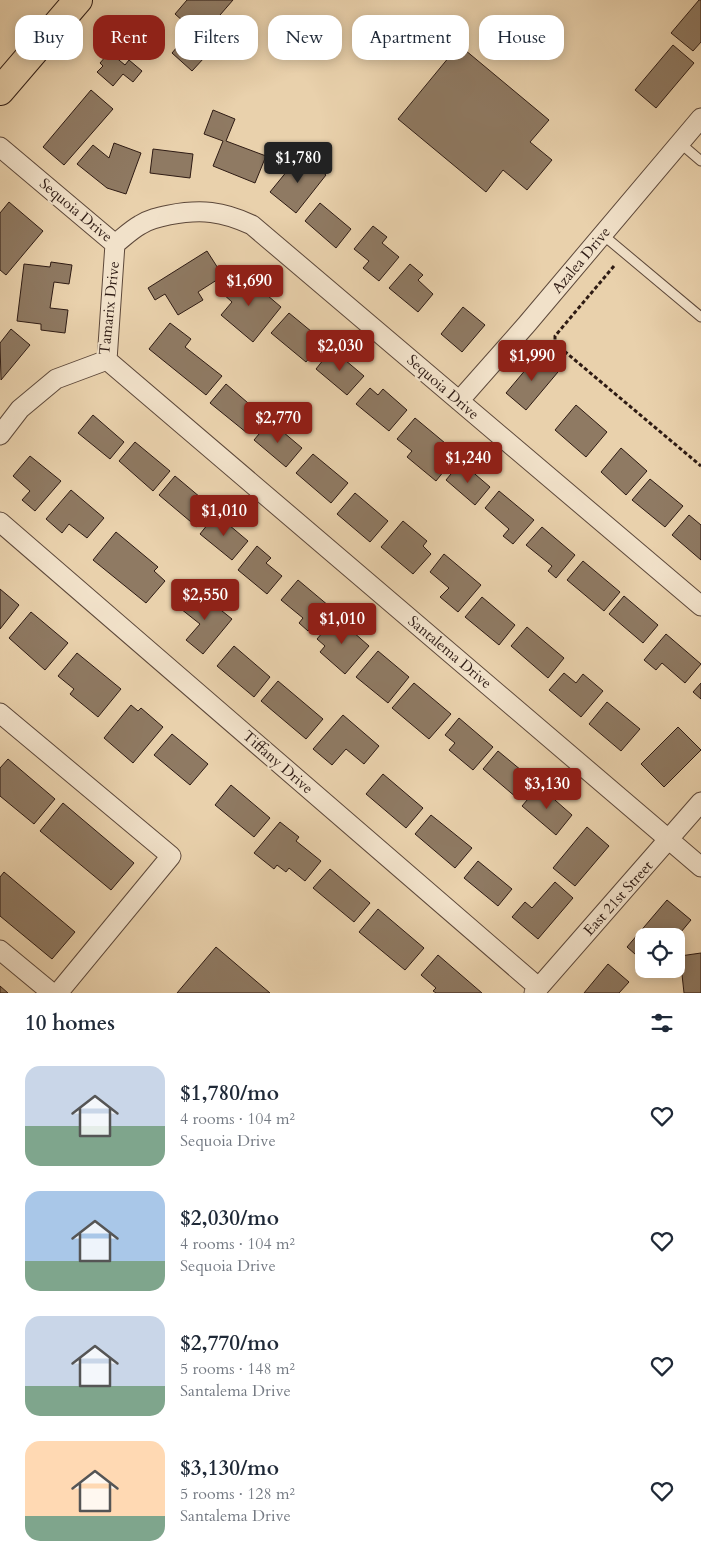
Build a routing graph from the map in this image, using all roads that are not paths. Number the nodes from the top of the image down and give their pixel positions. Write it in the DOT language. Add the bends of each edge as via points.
graph roads {
  1 [pos="78,0"];
  2 [pos="0,91"];
  3 [pos="701,118"];
  4 [pos="680,143"];
  5 [pos="0,147"];
  6 [pos="701,161"];
  7 [pos="603,235"];
  8 [pos="115,244"];
  9 [pos="701,317"];
  10 [pos="107,360"];
  11 [pos="459,401"];
  12 [pos="0,435"];
  13 [pos="0,522"];
  14 [pos="701,606"];
  15 [pos="0,712"];
  16 [pos="701,802"];
  17 [pos="670,840"];
  18 [pos="701,867"];
  19 [pos="0,950"];
  20 [pos="536,990"];
  21 [pos="52,993"];
  22 [pos="58,993"];
  1 -- 2 [label="main road"];
  3 -- 4 [label="street, Azalea Drive"];
  4 -- 6 [label="lane"];
  4 -- 7 [label="street, Azalea Drive"];
  5 -- 8 [label="street, Sequoia Drive"];
  7 -- 9 [label="lane"];
  7 -- 11 [label="street, Azalea Drive"];
  8 -- 10 [label="street, Tamarix Drive"];
  8 -- 11 [label="street, Sequoia Drive" via="141,224 164,216 214,211 239,219 252,225"];
  10 -- 12 [label="street, Tamarix Drive" via="56,379 20,409"];
  10 -- 17 [label="street, Santalema Drive"];
  11 -- 14 [label="street, Sequoia Drive"];
  13 -- 20 [label="street, Tiffany Drive"];
  15 -- 22 [label="street" via="171,856"];
  16 -- 17 [label="street, East 21st Street"];
  17 -- 18 [label="street, Santalema Drive"];
  17 -- 20 [label="street, East 21st Street"];
  19 -- 21 [label="street"];
}
